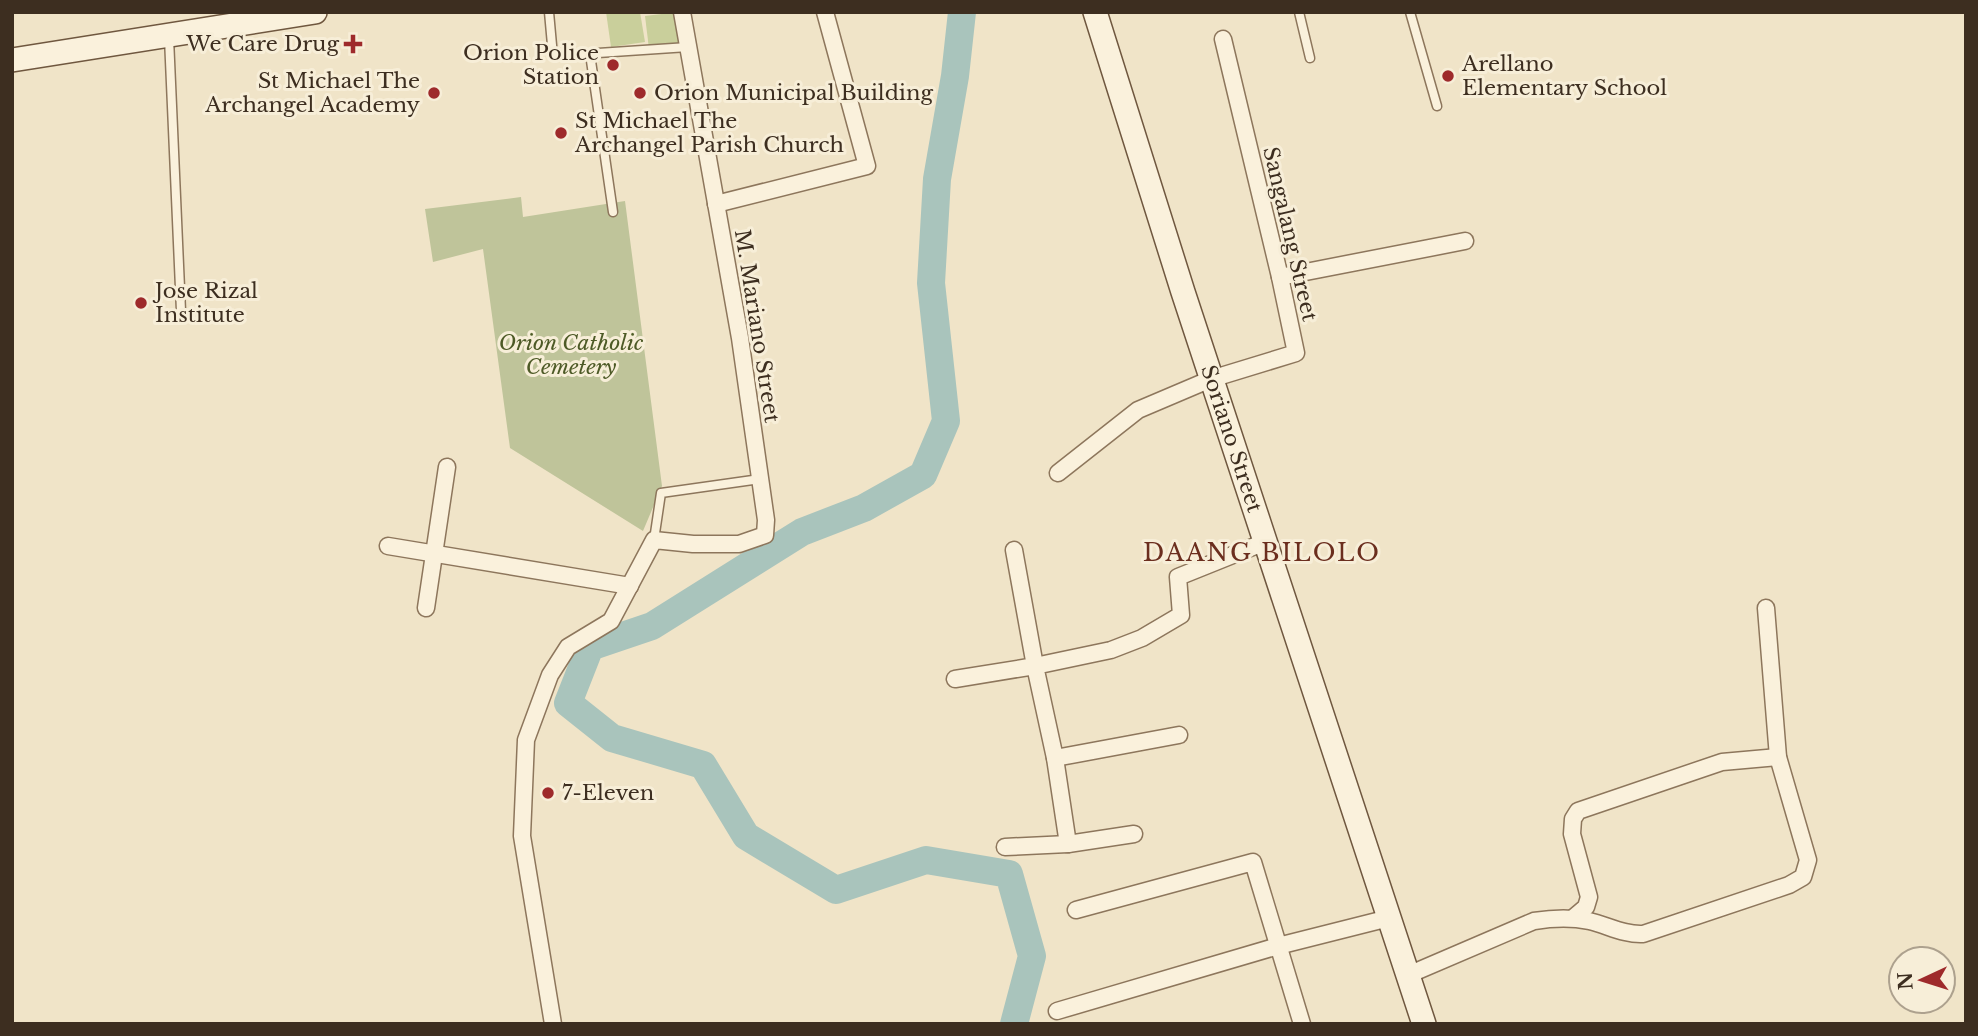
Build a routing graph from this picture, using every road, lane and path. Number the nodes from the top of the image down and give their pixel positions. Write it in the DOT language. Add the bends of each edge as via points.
graph roads {
  1 [pos="315,12"];
  2 [pos="549,12"];
  3 [pos="682,12"];
  4 [pos="825,12"];
  5 [pos="1095,12"];
  6 [pos="1299,12"];
  7 [pos="1409,12"];
  8 [pos="168,35"];
  9 [pos="1223,39"];
  10 [pos="688,47"];
  11 [pos="590,54"];
  12 [pos="1310,58"];
  13 [pos="12,60"];
  14 [pos="1437,106"];
  15 [pos="716,204"];
  16 [pos="613,212"];
  17 [pos="1465,241"];
  18 [pos="1280,277"];
  19 [pos="181,311"];
  20 [pos="1211,380"];
  21 [pos="447,467"];
  22 [pos="1058,473"];
  23 [pos="760,479"];
  24 [pos="654,540"];
  25 [pos="1265,542"];
  26 [pos="388,545"];
  27 [pos="1014,550"];
  28 [pos="435,554"];
  29 [pos="630,586"];
  30 [pos="426,608"];
  31 [pos="1766,608"];
  32 [pos="1035,666"];
  33 [pos="955,679"];
  34 [pos="1179,734"];
  35 [pos="1055,758"];
  36 [pos="1778,758"];
  37 [pos="1135,834"];
  38 [pos="1068,844"];
  39 [pos="1005,847"];
  40 [pos="1076,910"];
  41 [pos="1389,918"];
  42 [pos="1573,919"];
  43 [pos="1278,946"];
  44 [pos="1408,975"];
  45 [pos="1057,1011"];
  46 [pos="553,1024"];
  47 [pos="1302,1024"];
  48 [pos="1424,1024"];
  1 -- 8 [label="main road"];
  2 -- 11 [label="lane" via="553,56"];
  3 -- 10 [label="street, M. Mariano Street"];
  4 -- 15 [label="street" via="867,166"];
  5 -- 20 [label="main road, Soriano Street"];
  6 -- 12 [label="lane"];
  7 -- 14 [label="lane"];
  8 -- 13 [label="main road"];
  8 -- 19 [label="lane"];
  9 -- 18 [label="street, Sangalang Street"];
  10 -- 11 [label="lane"];
  10 -- 15 [label="street, M. Mariano Street"];
  11 -- 16 [label="lane"];
  15 -- 23 [label="street, M. Mariano Street"];
  17 -- 18 [label="street"];
  18 -- 20 [label="street, Sangalang Street" via="1296,353"];
  20 -- 22 [label="street" via="1138,410"];
  20 -- 25 [label="main road, Soriano Street"];
  21 -- 28 [label="street"];
  23 -- 24 [label="lane" via="661,492"];
  23 -- 24 [label="street, M. Mariano Street" via="765,535 740,544"];
  24 -- 29 [label="street"];
  25 -- 32 [label="street" via="1178,577 1181,615 1142,638 1111,650"];
  25 -- 41 [label="main road, Soriano Street"];
  26 -- 28 [label="street"];
  27 -- 32 [label="street"];
  28 -- 29 [label="street"];
  28 -- 30 [label="street"];
  29 -- 46 [label="street" via="611,621 568,647 550,675 526,740 522,836"];
  31 -- 36 [label="street"];
  32 -- 33 [label="street"];
  32 -- 35 [label="street"];
  34 -- 35 [label="street"];
  35 -- 38 [label="street"];
  36 -- 42 [label="street" via="1722,762 1578,811 1572,834 1589,897"];
  36 -- 42 [label="street" via="1808,860 1800,880 1643,934"];
  37 -- 38 [label="street"];
  38 -- 39 [label="street"];
  40 -- 43 [label="street" via="1253,862"];
  41 -- 43 [label="street"];
  41 -- 44 [label="main road, Soriano Street"];
  42 -- 44 [label="street" via="1534,922"];
  43 -- 45 [label="street"];
  43 -- 47 [label="street"];
  44 -- 48 [label="main road, Soriano Street"];
}
